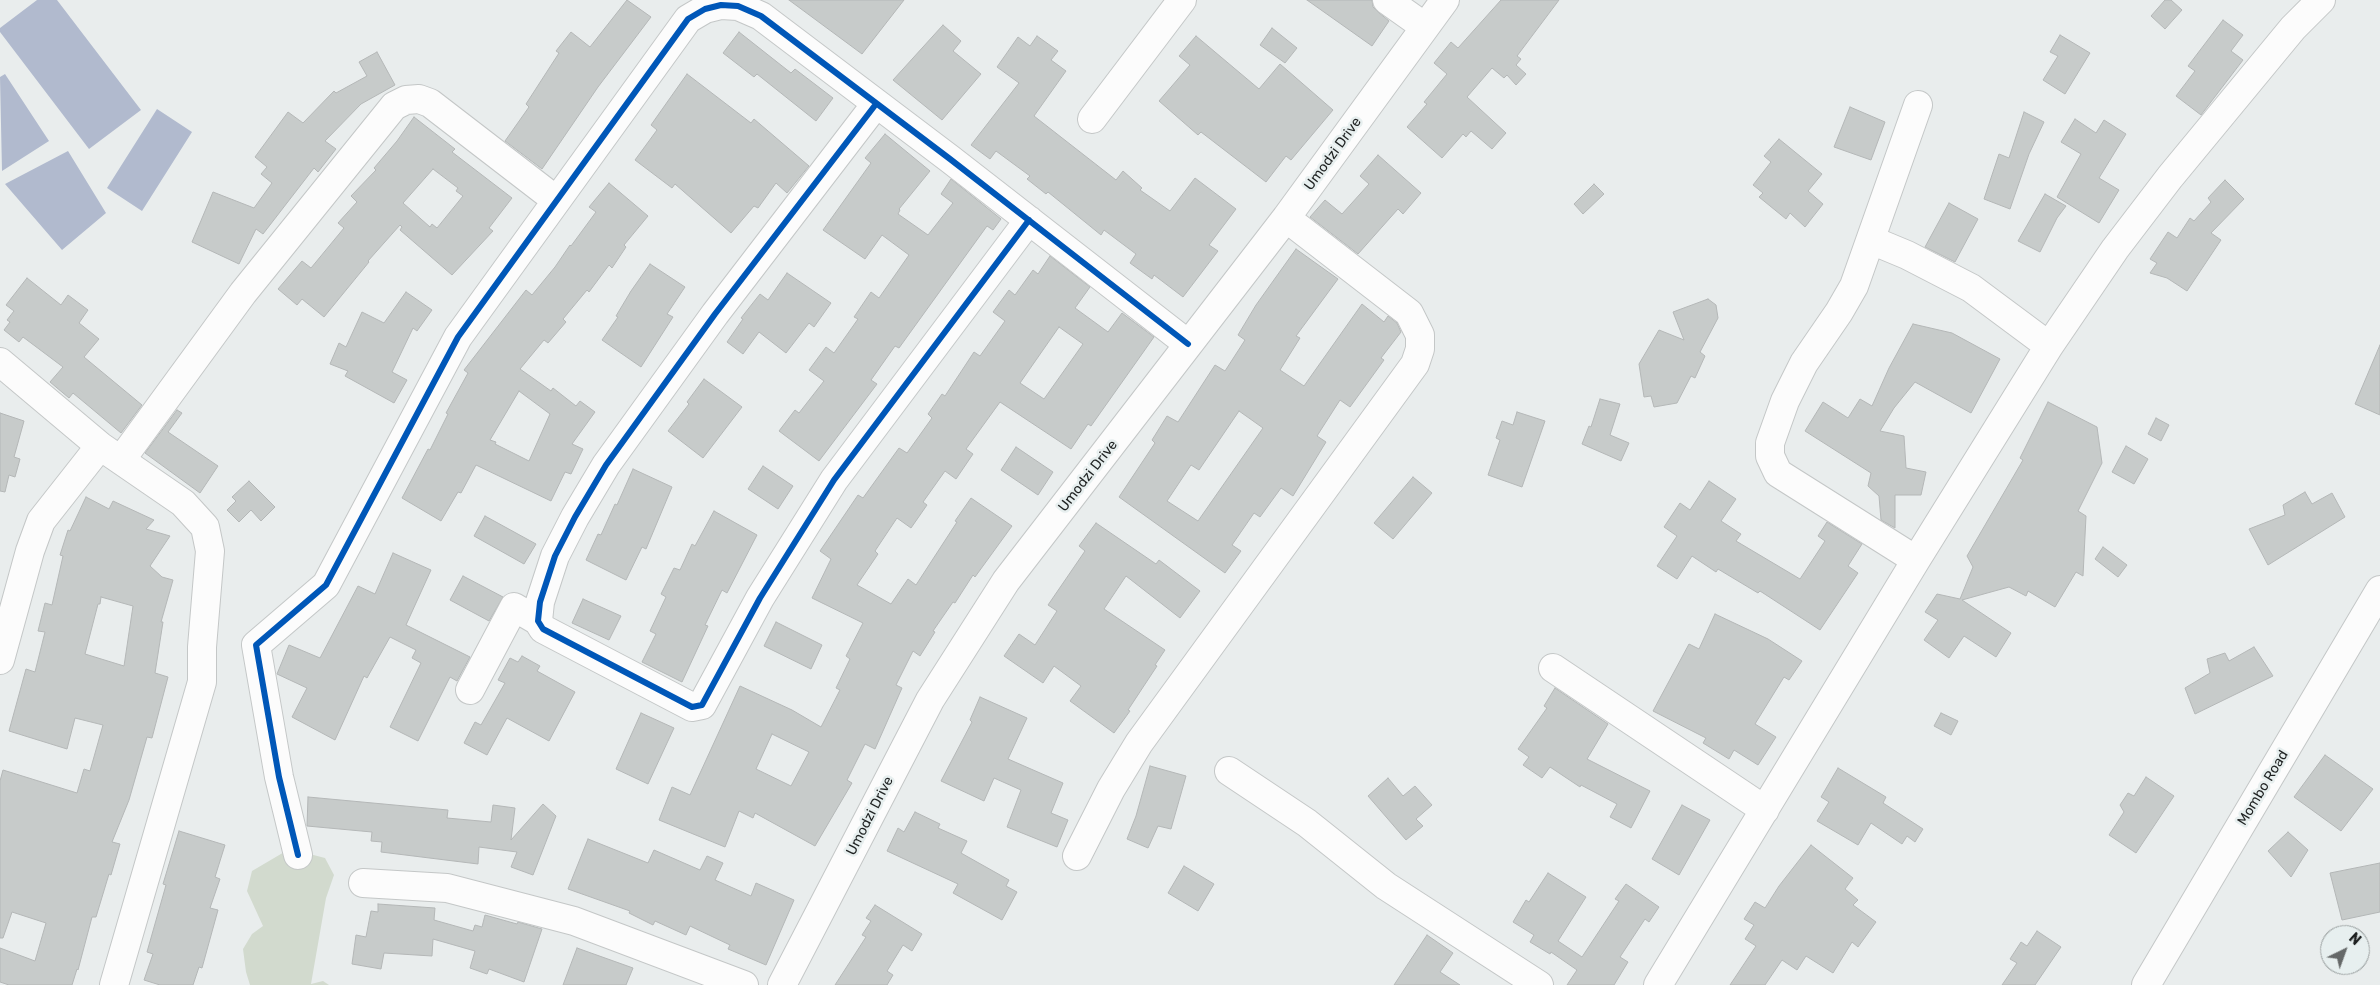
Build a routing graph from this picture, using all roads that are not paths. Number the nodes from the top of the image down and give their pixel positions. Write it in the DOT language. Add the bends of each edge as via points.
graph roads {
  1 [pos="1182,0"];
  2 [pos="1387,0"];
  3 [pos="1445,0"];
  4 [pos="2321,0"];
  5 [pos="1425,27"];
  6 [pos="876,104"];
  7 [pos="1918,105"];
  8 [pos="1092,119"];
  9 [pos="556,200"];
  10 [pos="1286,218"];
  11 [pos="1029,220"];
  12 [pos="1872,240"];
  13 [pos="1188,344"];
  14 [pos="2049,346"];
  15 [pos="0,362"];
  16 [pos="110,453"];
  17 [pos="1916,560"];
  18 [pos="2380,590"];
  19 [pos="538,621"];
  20 [pos="0,660"];
  21 [pos="1553,668"];
  22 [pos="470,690"];
  23 [pos="1229,771"];
  24 [pos="1765,810"];
  25 [pos="298,855"];
  26 [pos="1077,856"];
  27 [pos="363,884"];
  28 [pos="114,985"];
  29 [pos="744,985"];
  30 [pos="782,985"];
  31 [pos="1540,985"];
  32 [pos="1658,985"];
  33 [pos="2146,985"];
  1 -- 8 [label="street"];
  2 -- 5 [label="street"];
  3 -- 5 [label="street, Umodzi Drive"];
  4 -- 14 [label="street" via="2292,28 2170,178 2115,249"];
  5 -- 10 [label="street, Umodzi Drive"];
  6 -- 9 [label="street" via="761,16 738,6 721,5 705,9 688,19"];
  6 -- 11 [label="street"];
  6 -- 19 [label="street" via="715,314 606,465 555,556 540,602"];
  7 -- 12 [label="street"];
  9 -- 16 [label="street" via="430,102 406,100 394,106"];
  9 -- 25 [label="street" via="458,336 326,584 256,645 279,777"];
  10 -- 13 [label="street, Umodzi Drive"];
  10 -- 26 [label="street" via="1409,314 1420,335 1420,349 1415,364 1139,743"];
  11 -- 13 [label="street"];
  11 -- 19 [label="street" via="834,480 760,598 702,705 692,707 542,629"];
  12 -- 14 [label="street" via="1971,288"];
  12 -- 17 [label="street" via="1854,286 1804,363 1785,401 1770,443 1770,456 1778,473"];
  13 -- 30 [label="street, Umodzi Drive" via="1006,581 967,640 930,700"];
  14 -- 17 [label="street"];
  15 -- 16 [label="street"];
  16 -- 20 [label="street" via="41,521"];
  16 -- 28 [label="street" via="183,503 205,526 210,551 202,682"];
  17 -- 24 [label="street"];
  18 -- 33 [label="street, Mombo Road"];
  19 -- 22 [label="street" via="514,607"];
  21 -- 24 [label="street"];
  23 -- 31 [label="street" via="1307,823 1386,886"];
  24 -- 32 [label="street"];
  27 -- 29 [label="street" via="446,888 574,921"];
}
